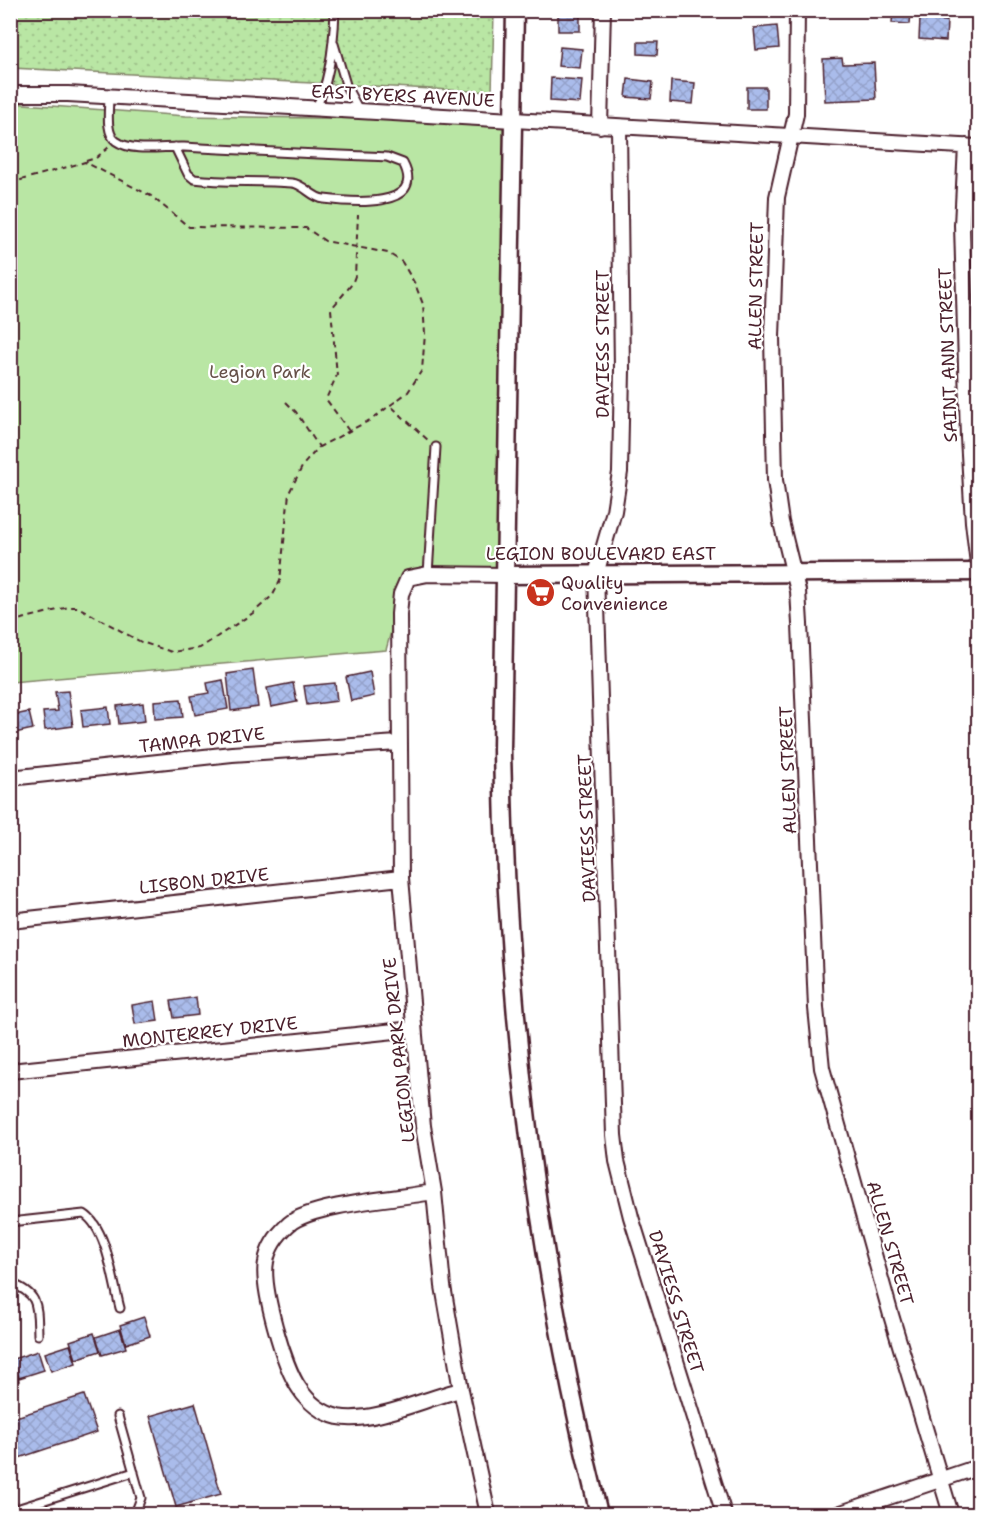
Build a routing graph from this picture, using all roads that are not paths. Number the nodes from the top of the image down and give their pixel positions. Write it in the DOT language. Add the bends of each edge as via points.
graph roads {
  1 [pos="335,10"];
  2 [pos="515,10"];
  3 [pos="603,10"];
  4 [pos="796,10"];
  5 [pos="333,42"];
  6 [pos="10,94"];
  7 [pos="109,97"];
  8 [pos="315,109"];
  9 [pos="360,112"];
  10 [pos="514,121"];
  11 [pos="600,126"];
  12 [pos="619,127"];
  13 [pos="793,135"];
  14 [pos="972,146"];
  15 [pos="175,147"];
  16 [pos="435,447"];
  17 [pos="978,564"];
  18 [pos="794,572"];
  19 [pos="978,572"];
  20 [pos="428,574"];
  21 [pos="596,574"];
  22 [pos="506,575"];
  23 [pos="408,578"];
  24 [pos="398,742"];
  25 [pos="10,778"];
  26 [pos="401,878"];
  27 [pos="10,921"];
  28 [pos="414,1029"];
  29 [pos="10,1071"];
  30 [pos="434,1192"];
  31 [pos="10,1222"];
  32 [pos="10,1283"];
  33 [pos="120,1308"];
  34 [pos="38,1335"];
  35 [pos="461,1390"];
  36 [pos="118,1416"];
  37 [pos="978,1467"];
  38 [pos="134,1472"];
  39 [pos="940,1479"];
  40 [pos="10,1511"];
  41 [pos="125,1515"];
  42 [pos="488,1515"];
  43 [pos="599,1515"];
  44 [pos="724,1515"];
  45 [pos="838,1515"];
  46 [pos="951,1515"];
  1 -- 5 [label="lane"];
  2 -- 10 [label="street"];
  3 -- 11 [label="street"];
  4 -- 13 [label="street, ALLEN STREET"];
  5 -- 8 [label="lane" via="322,98"];
  5 -- 9 [label="lane" via="347,88"];
  6 -- 7 [label="street, EAST BYERS AVENUE"];
  7 -- 8 [label="street, EAST BYERS AVENUE"];
  7 -- 15 [label="lane" via="109,132 115,141 133,146"];
  8 -- 9 [label="street, EAST BYERS AVENUE"];
  9 -- 10 [label="street, EAST BYERS AVENUE"];
  10 -- 11 [label="street, EAST BYERS AVENUE"];
  10 -- 22 [label="street"];
  11 -- 12 [label="street, EAST BYERS AVENUE"];
  12 -- 13 [label="street, EAST BYERS AVENUE"];
  12 -- 21 [label="street, DAVIESS STREET" via="620,472 614,511"];
  13 -- 14 [label="street, EAST BYERS AVENUE"];
  13 -- 18 [label="street, ALLEN STREET" via="777,197 772,337 775,480"];
  14 -- 17 [label="street, SAINT ANN STREET" via="962,225 967,425"];
  15 -- 15 [label="lane" via="188,174 194,178 295,183 322,199 387,201 400,193 407,181 403,163 387,157"];
  16 -- 20 [label="lane"];
  18 -- 19 [label="street, LEGION BOULEVARD EAST"];
  18 -- 21 [label="street, LEGION BOULEVARD EAST"];
  18 -- 39 [label="street, ALLEN STREET" via="800,624 816,1008 822,1068"];
  20 -- 22 [label="street, LEGION BOULEVARD EAST"];
  20 -- 23 [label="street, LEGION BOULEVARD EAST"];
  21 -- 22 [label="street, LEGION BOULEVARD EAST"];
  21 -- 44 [label="street, DAVIESS STREET" via="617,1161"];
  22 -- 43 [label="street" via="503,830 514,994 544,1239"];
  23 -- 24 [label="street, LEGION PARK DRIVE" via="399,614"];
  24 -- 25 [label="street, TAMPA DRIVE" via="232,754"];
  24 -- 26 [label="street, LEGION PARK DRIVE"];
  26 -- 27 [label="street, LISBON DRIVE"];
  26 -- 28 [label="street, LEGION PARK DRIVE"];
  28 -- 29 [label="street, MONTERREY DRIVE"];
  28 -- 30 [label="street, LEGION PARK DRIVE"];
  30 -- 35 [label="street, LEGION PARK DRIVE" via="443,1286"];
  30 -- 35 [label="street" via="320,1211 291,1222 271,1246 266,1261 267,1295 294,1379 310,1402 321,1410 353,1419 370,1417"];
  31 -- 33 [label="lane" via="84,1214 94,1220"];
  32 -- 34 [label="lane" via="27,1289 34,1297"];
  35 -- 42 [label="street, LEGION PARK DRIVE"];
  36 -- 38 [label="lane"];
  37 -- 39 [label="street"];
  38 -- 40 [label="lane"];
  38 -- 41 [label="lane" via="141,1498 136,1511"];
  39 -- 45 [label="street"];
  39 -- 46 [label="street, ALLEN STREET"];
}
